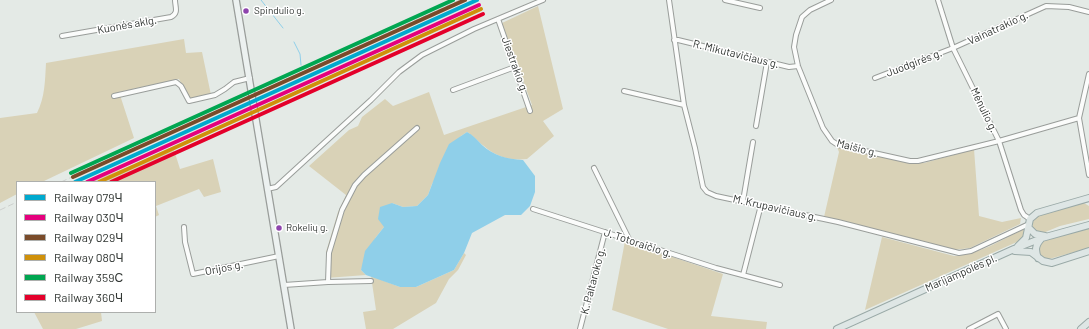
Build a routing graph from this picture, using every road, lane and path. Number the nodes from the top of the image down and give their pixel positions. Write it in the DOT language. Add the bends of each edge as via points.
graph roads {
  1 [pos="175,0"];
  2 [pos="236,0"];
  3 [pos="543,0"];
  4 [pos="669,0"];
  5 [pos="725,0"];
  6 [pos="831,0"];
  7 [pos="938,0"];
  8 [pos="760,8"];
  9 [pos="1089,12"];
  10 [pos="498,19"];
  11 [pos="62,36"];
  12 [pos="674,40"];
  13 [pos="953,48"];
  14 [pos="767,62"];
  15 [pos="798,66"];
  16 [pos="515,67"];
  17 [pos="1089,74"];
  18 [pos="250,78"];
  19 [pos="875,78"];
  20 [pos="453,90"];
  21 [pos="624,92"];
  22 [pos="114,96"];
  23 [pos="684,104"];
  24 [pos="530,111"];
  25 [pos="1080,118"];
  26 [pos="756,126"];
  27 [pos="417,128"];
  28 [pos="999,140"];
  29 [pos="753,142"];
  30 [pos="594,168"];
  31 [pos="1089,175"];
  32 [pos="267,189"];
  33 [pos="1089,198"];
  34 [pos="743,201"];
  35 [pos="762,205"];
  36 [pos="534,209"];
  37 [pos="1030,224"];
  38 [pos="1089,225"];
  39 [pos="184,227"];
  40 [pos="605,232"];
  41 [pos="1045,237"];
  42 [pos="629,239"];
  43 [pos="1011,250"];
  44 [pos="1089,251"];
  45 [pos="279,256"];
  46 [pos="1038,258"];
  47 [pos="743,275"];
  48 [pos="371,281"];
  49 [pos="328,282"];
  50 [pos="284,285"];
  51 [pos="780,285"];
  52 [pos="1089,322"];
  53 [pos="291,329"];
  54 [pos="580,329"];
  55 [pos="836,329"];
  56 [pos="969,329"];
  57 [pos="1006,329"];
  58 [pos="1081,329"];
  1 -- 11 [label="street, Kuonės aklg." via="177,12 171,17"];
  2 -- 18 [label="main road"];
  3 -- 10 [label="street"];
  4 -- 12 [label="street, M. Krupavičiaus g."];
  5 -- 8 [label="street"];
  6 -- 15 [label="street, Maišio g." via="810,10 800,21 794,47"];
  7 -- 13 [label="street, Mėnulio g."];
  9 -- 13 [label="street, Vainatrakio g." via="1069,7 1046,6"];
  10 -- 16 [label="street, Jiestrakio g."];
  10 -- 32 [label="street" via="422,55 399,72 276,187"];
  12 -- 14 [label="street, R. Mikutavičiaus g."];
  12 -- 23 [label="street, M. Krupavičiaus g."];
  13 -- 19 [label="street, Juodgirės g."];
  13 -- 28 [label="street, Mėnulio g."];
  14 -- 15 [label="street, R. Mikutavičiaus g." via="789,67"];
  14 -- 26 [label="street"];
  15 -- 28 [label="street, Maišio g." via="823,128 838,145 918,161"];
  16 -- 20 [label="street"];
  16 -- 24 [label="street, Jiestrakio g."];
  17 -- 25 [label="street"];
  18 -- 22 [label="street" via="234,82 215,95 189,101 176,82"];
  18 -- 32 [label="main road"];
  21 -- 23 [label="street"];
  23 -- 34 [label="street, M. Krupavičiaus g." via="703,187 716,196"];
  25 -- 28 [label="street, Maišio g."];
  25 -- 31 [label="street"];
  27 -- 49 [label="street" via="355,185 342,210 329,253"];
  28 -- 37 [label="street, Mėnulio g." via="1021,210"];
  29 -- 34 [label="street"];
  30 -- 42 [label="street"];
  32 -- 45 [label="main road"];
  33 -- 37 [label="main road" via="1037,212"];
  34 -- 35 [label="street, M. Krupavičiaus g."];
  35 -- 37 [label="street, M. Krupavičiaus g." via="959,253 971,251"];
  35 -- 47 [label="street"];
  36 -- 40 [label="street, J. Totoraičio g."];
  37 -- 41 [label="main road" via="1035,234"];
  37 -- 43 [label="main road" via="1026,238"];
  38 -- 41 [label="main road, Marijampolės pl."];
  39 -- 45 [label="street, Orijos g." via="193,274"];
  40 -- 42 [label="street, J. Totoraičio g."];
  40 -- 54 [label="street, K. Paltaroko g."];
  41 -- 43 [label="main road, Marijampolės pl."];
  41 -- 46 [label="main road" via="1036,246"];
  42 -- 47 [label="street, J. Totoraičio g."];
  43 -- 46 [label="main road" via="1031,252"];
  43 -- 55 [label="main road, Marijampolės pl."];
  44 -- 46 [label="main road" via="1052,263"];
  45 -- 50 [label="main road"];
  47 -- 51 [label="street, J. Totoraičio g."];
  48 -- 49 [label="street"];
  49 -- 50 [label="street"];
  50 -- 53 [label="main road"];
  52 -- 58 [label="main road"];
  56 -- 57 [label="street" via="998,314"];
}
